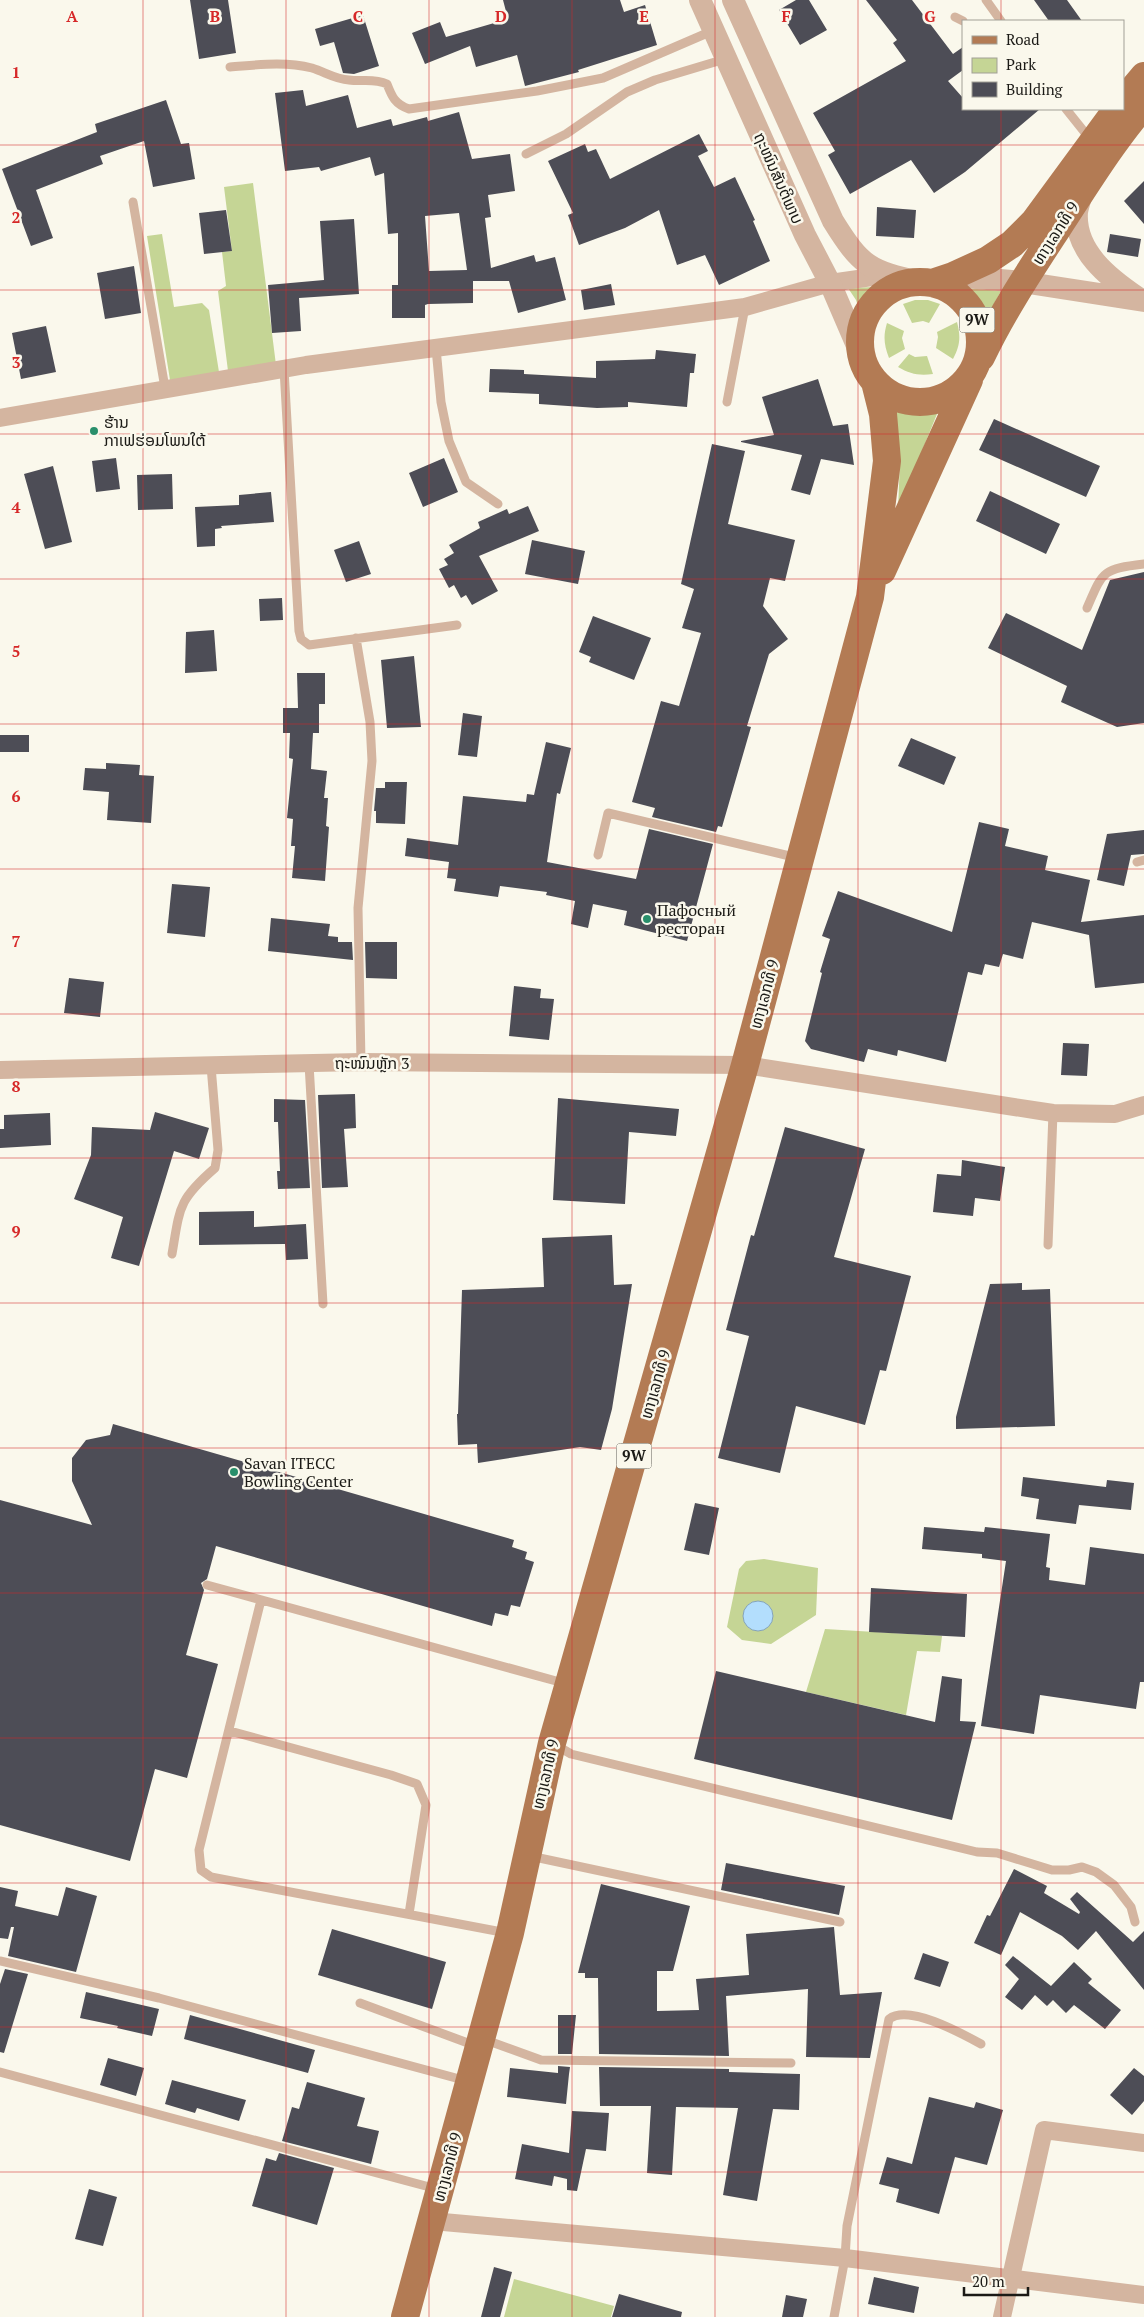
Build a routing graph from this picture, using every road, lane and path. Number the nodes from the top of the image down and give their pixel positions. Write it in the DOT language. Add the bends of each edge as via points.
graph roads {
  1 [pos="700,0"];
  2 [pos="734,0"];
  3 [pos="986,0"];
  4 [pos="999,20"];
  5 [pos="714,30"];
  6 [pos="725,58"];
  7 [pos="230,67"];
  8 [pos="1144,76"];
  9 [pos="1128,108"];
  10 [pos="1067,110"];
  11 [pos="1092,141"];
  12 [pos="526,154"];
  13 [pos="1084,188"];
  14 [pos="133,202"];
  15 [pos="886,275"];
  16 [pos="935,280"];
  17 [pos="1022,282"];
  18 [pos="830,283"];
  19 [pos="1143,300"];
  20 [pos="745,307"];
  21 [pos="436,348"];
  22 [pos="861,355"];
  23 [pos="284,369"];
  24 [pos="973,372"];
  25 [pos="875,382"];
  26 [pos="165,388"];
  27 [pos="727,402"];
  28 [pos="0,418"];
  29 [pos="498,504"];
  30 [pos="1144,564"];
  31 [pos="870,597"];
  32 [pos="1087,608"];
  33 [pos="457,625"];
  34 [pos="356,638"];
  35 [pos="598,855"];
  36 [pos="801,859"];
  37 [pos="361,1062"];
  38 [pos="309,1064"];
  39 [pos="745,1065"];
  40 [pos="211,1066"];
  41 [pos="0,1070"];
  42 [pos="1144,1105"];
  43 [pos="1053,1113"];
  44 [pos="1048,1246"];
  45 [pos="172,1254"];
  46 [pos="323,1304"];
  47 [pos="207,1585"];
  48 [pos="261,1600"];
  49 [pos="569,1685"];
  50 [pos="230,1731"];
  51 [pos="552,1743"];
  52 [pos="527,1855"];
  53 [pos="409,1914"];
  54 [pos="840,1922"];
  55 [pos="1135,1922"];
  56 [pos="510,1933"];
  57 [pos="0,1961"];
  58 [pos="360,2004"];
  59 [pos="480,2042"];
  60 [pos="981,2044"];
  61 [pos="791,2063"];
  62 [pos="0,2072"];
  63 [pos="470,2082"];
  64 [pos="1144,2143"];
  65 [pos="440,2190"];
  66 [pos="432,2221"];
  67 [pos="845,2258"];
  68 [pos="1012,2279"];
  69 [pos="1144,2295"];
  70 [pos="405,2317"];
  71 [pos="834,2317"];
  72 [pos="1002,2317"];
  1 -- 5 [label="street, ຖະໜົນສັນຕິພາບ"];
  2 -- 15 [label="street, ຖະໜົນສັນຕິພາບ" via="833,221 851,249 869,266"];
  3 -- 4 [label="lane"];
  5 -- 6 [label="street, ຖະໜົນສັນຕິພາບ"];
  5 -- 7 [label="lane" via="603,78 409,109 394,100 387,84 376,80 350,81 333,78 313,68 276,63"];
  6 -- 12 [label="lane" via="627,92 566,134"];
  6 -- 18 [label="street, ຖະໜົນສັນຕິພາບ" via="804,235"];
  8 -- 9 [label="main road, ທາງເລກທີ 9 / 9W"];
  9 -- 11 [label="main road, ທາງເລກທີ 9 / 9W"];
  9 -- 13 [label="main road, ທາງເລກທີ 9 / 9W"];
  10 -- 11 [label="lane"];
  11 -- 16 [label="main road, ທາງເລກທີ 9 / 9W" via="1034,222 1012,244 988,260"];
  13 -- 17 [label="main road, ທາງເລກທີ 9 / 9W"];
  13 -- 19 [label="street" via="1077,213 1083,244 1111,278"];
  14 -- 26 [label="lane"];
  15 -- 16 [label="street, ຖະໜົນສັນຕິພາບ"];
  15 -- 18 [label="street"];
  16 -- 17 [label="street, ຖະໜົນສັນຕິພາບ"];
  16 -- 22 [label="main road, ທາງເລກທີ 9 / 9W" via="910,282 895,288 873,305 860,334"];
  16 -- 24 [label="main road, ທາງເລກທີ 9 / 9W" via="953,291 975,314 981,346"];
  17 -- 19 [label="street, ຖະໜົນສັນຕິພາບ"];
  17 -- 24 [label="main road, ທາງເລກທີ 9 / 9W"];
  18 -- 20 [label="street"];
  18 -- 22 [label="street, ຖະໜົນສັນຕິພາບ"];
  20 -- 21 [label="street"];
  20 -- 27 [label="lane"];
  21 -- 23 [label="street"];
  21 -- 29 [label="lane" via="441,402 449,441 466,482"];
  22 -- 25 [label="main road, ທາງເລກທີ 9 / 9W"];
  23 -- 26 [label="street"];
  23 -- 34 [label="lane" via="301,639 309,645"];
  24 -- 25 [label="main road, ທາງເລກທີ 9 / 9W" via="950,395 924,402 902,400"];
  24 -- 31 [label="main road, ທາງເລກທີ 9 / 9W"];
  25 -- 31 [label="main road, ທາງເລກທີ 9 / 9W" via="883,414 887,461"];
  26 -- 28 [label="street"];
  30 -- 32 [label="lane" via="1119,567 1100,578"];
  31 -- 36 [label="main road, ທາງເລກທີ 9 / 9W"];
  33 -- 34 [label="lane"];
  34 -- 37 [label="lane" via="370,722 372,761 358,908"];
  35 -- 36 [label="lane" via="608,812"];
  36 -- 39 [label="main road, ທາງເລກທີ 9 / 9W"];
  37 -- 38 [label="street, ຖະໜົນຫຼັກ 3"];
  37 -- 39 [label="street, ຖະໜົນຫຼັກ 3"];
  38 -- 40 [label="street, ຖະໜົນຫຼັກ 3"];
  38 -- 46 [label="lane"];
  39 -- 43 [label="street, ຖະໜົນຫຼັກ 3"];
  39 -- 49 [label="main road, ທາງເລກທີ 9 / 9W"];
  40 -- 41 [label="street, ຖະໜົນຫຼັກ 3"];
  40 -- 45 [label="lane" via="218,1150 215,1168 193,1187 181,1205"];
  42 -- 43 [label="street, ຖະໜົນຫຼັກ 3" via="1115,1114"];
  43 -- 44 [label="lane"];
  47 -- 48 [label="lane"];
  48 -- 49 [label="lane"];
  48 -- 50 [label="lane"];
  49 -- 51 [label="main road, ທາງເລກທີ 9 / 9W"];
  50 -- 53 [label="lane" via="417,1784 426,1805"];
  50 -- 53 [label="lane" via="199,1850 201,1870 211,1877"];
  51 -- 52 [label="main road, ທາງເລກທີ 9 / 9W"];
  51 -- 55 [label="lane" via="570,1754 977,1852 997,1853 1052,1870 1082,1867 1096,1872 1114,1885 1131,1908"];
  52 -- 54 [label="lane"];
  52 -- 56 [label="main road, ທາງເລກທີ 9 / 9W"];
  53 -- 56 [label="lane"];
  56 -- 59 [label="main road, ທາງເລກທີ 9 / 9W"];
  57 -- 63 [label="lane" via="159,1998"];
  58 -- 59 [label="lane"];
  59 -- 61 [label="lane" via="540,2060"];
  59 -- 63 [label="main road, ທາງເລກທີ 9 / 9W"];
  60 -- 67 [label="lane" via="952,2028 904,2014 895,2014 889,2019 847,2226"];
  62 -- 65 [label="lane"];
  63 -- 65 [label="main road, ທາງເລກທີ 9 / 9W"];
  64 -- 68 [label="street" via="1044,2130"];
  65 -- 66 [label="main road, ທາງເລກທີ 9 / 9W"];
  66 -- 67 [label="street"];
  66 -- 70 [label="main road, ທາງເລກທີ 9 / 9W"];
  67 -- 68 [label="street"];
  67 -- 71 [label="lane"];
  68 -- 69 [label="street"];
  68 -- 72 [label="street"];
}
